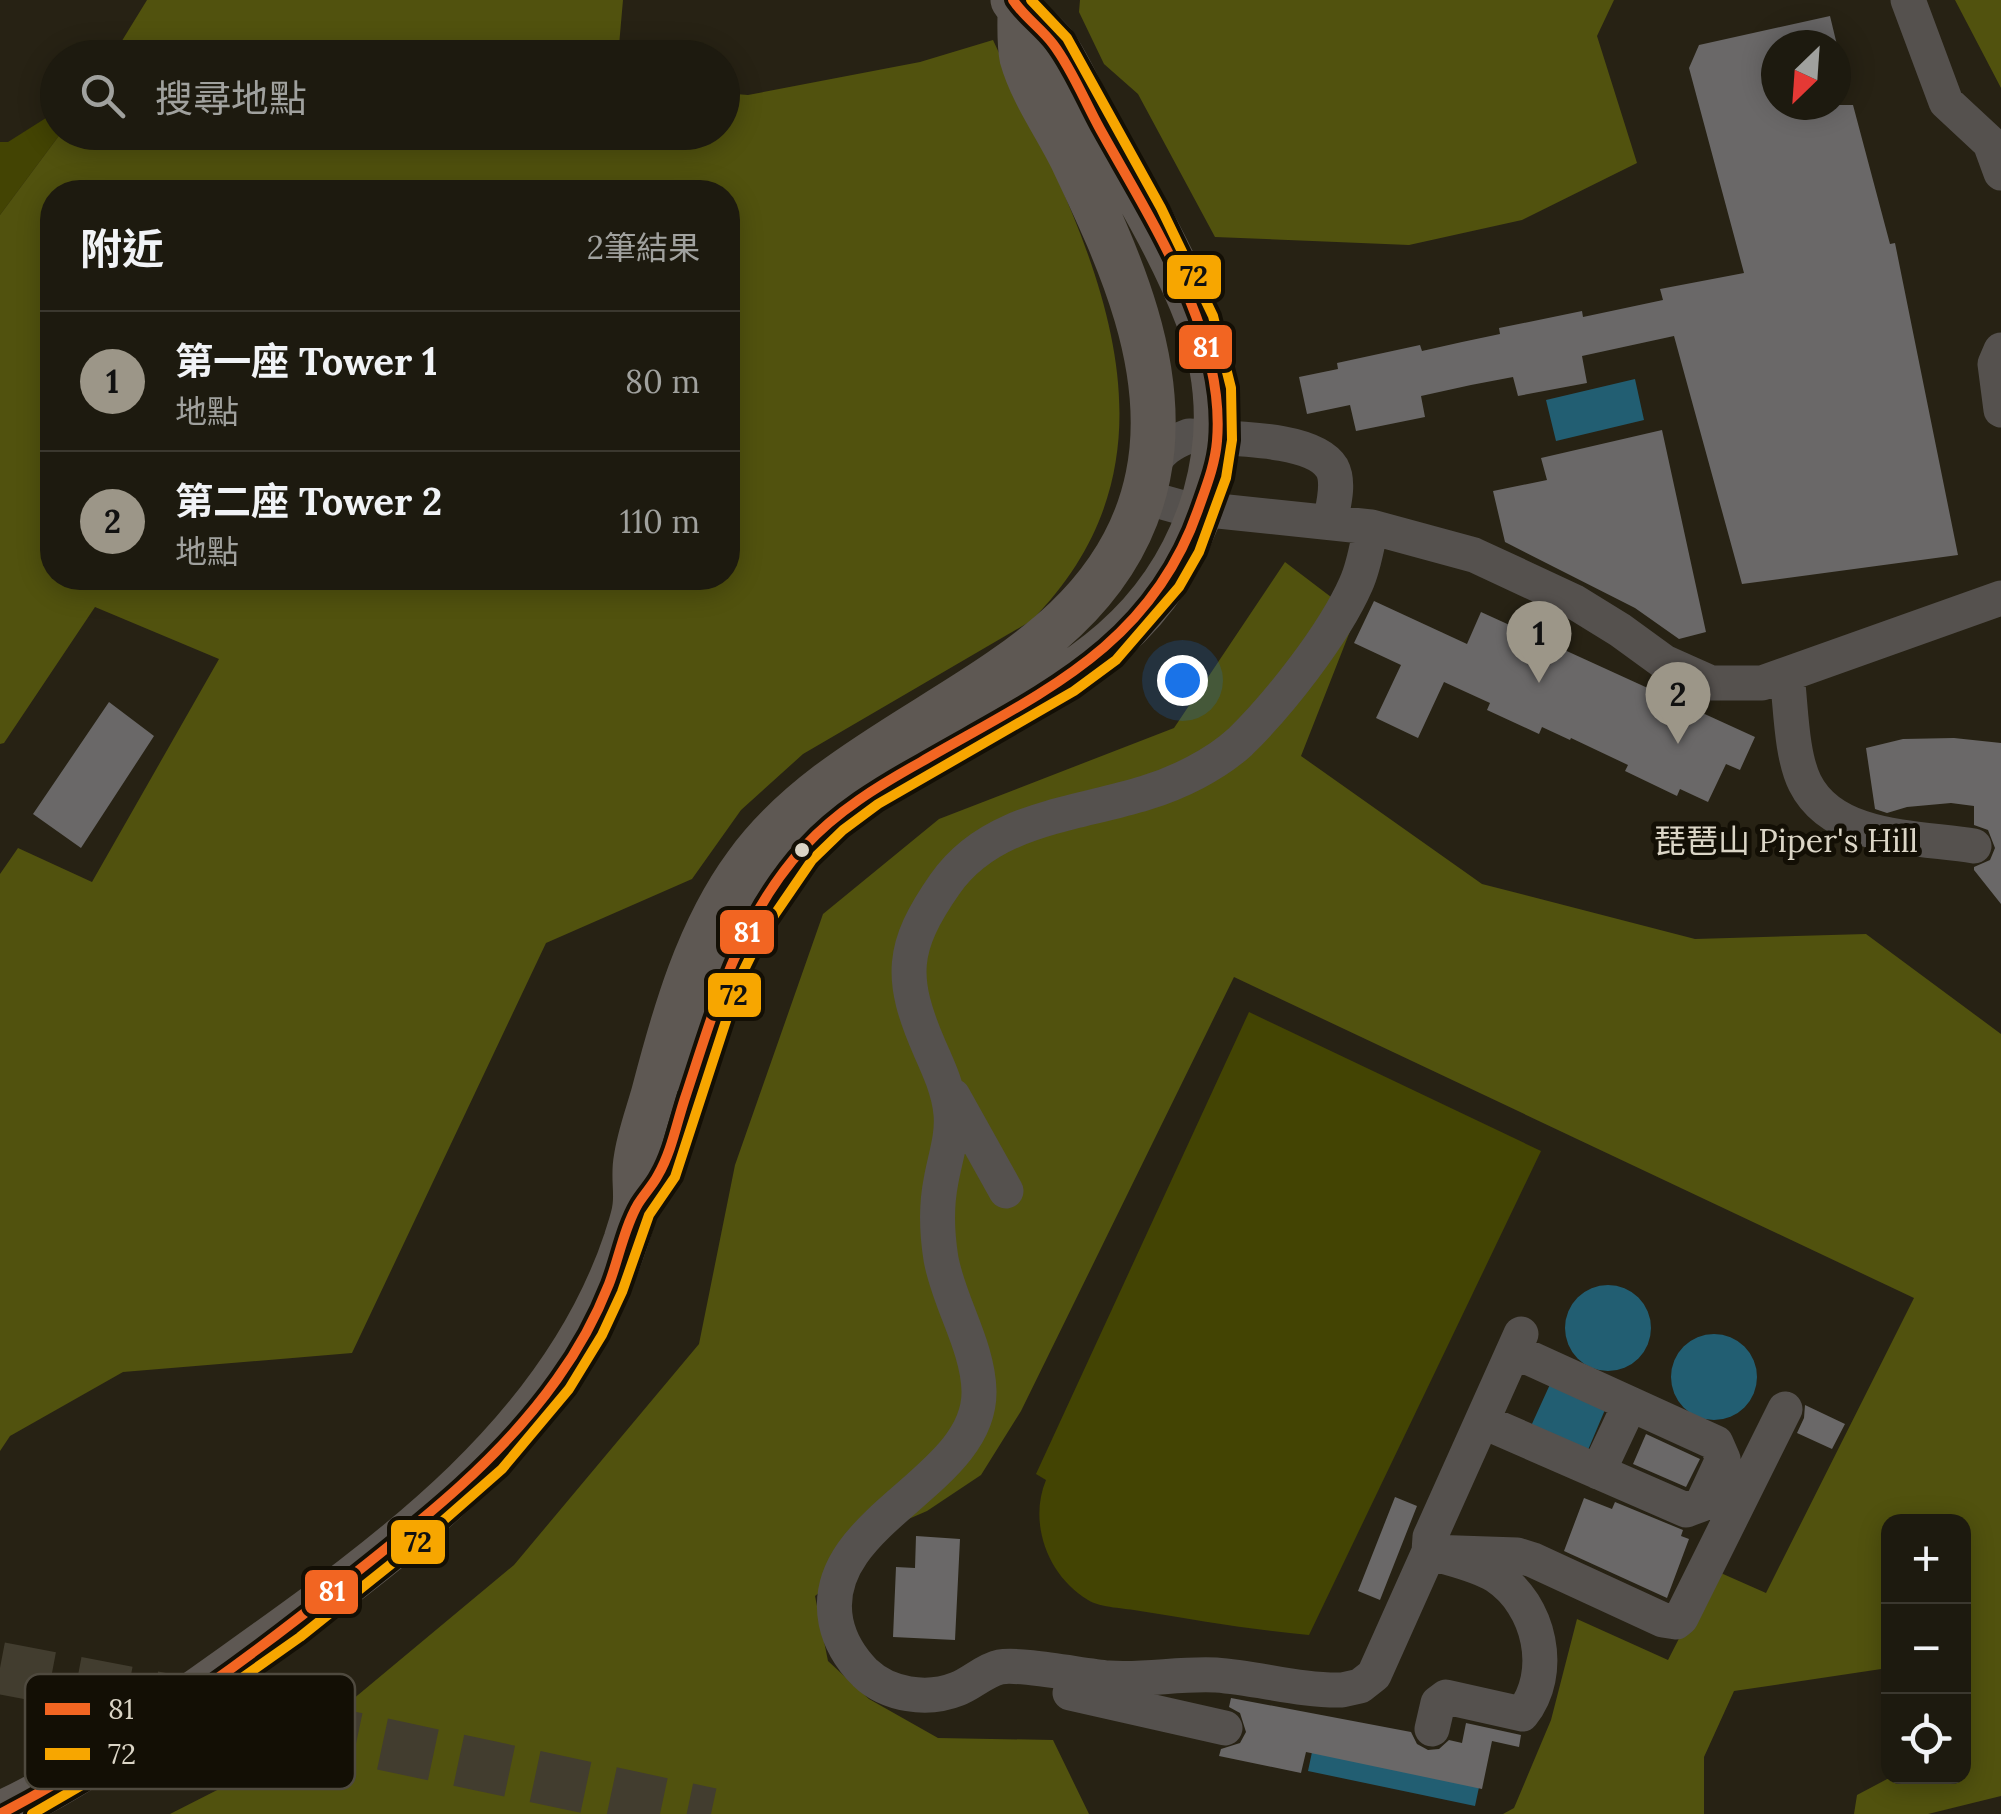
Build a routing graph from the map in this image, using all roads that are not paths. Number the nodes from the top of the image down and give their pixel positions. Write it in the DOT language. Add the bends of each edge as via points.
graph roads {
  1 [pos="1908,0"];
  2 [pos="1024,4"];
  3 [pos="2001,172"];
  4 [pos="2001,350"];
  5 [pos="2001,410"];
  6 [pos="1218,438"];
  7 [pos="1147,483"];
  8 [pos="1201,510"];
  9 [pos="1330,522"];
  10 [pos="1371,528"];
  11 [pos="2001,598"];
  12 [pos="1787,676"];
  13 [pos="1974,846"];
  14 [pos="944,1080"];
  15 [pos="1006,1191"];
  16 [pos="635,1208"];
  17 [pos="1630,1404"];
  18 [pos="1784,1409"];
  19 [pos="1482,1421"];
  20 [pos="1598,1472"];
  21 [pos="1430,1552"];
  22 [pos="221,1674"];
  23 [pos="954,1691"];
  24 [pos="1225,1728"];
  25 [pos="1432,1729"];
  26 [pos="48,1789"];
  27 [pos="0,1814"];
  1 -- 3 [label="street" via="1946,102 1990,143"];
  2 -- 6 [label="main road" via="1054,45 1177,271 1209,355"];
  2 -- 7 [label="main road" via="1022,57 1100,220 1143,342 1153,407"];
  4 -- 5 [label="street" via="1995,364"];
  6 -- 7 [label="street" via="1172,442 1159,452"];
  6 -- 8 [label="main road"];
  6 -- 9 [label="street" via="1318,454 1332,468 1336,485"];
  7 -- 8 [label="street"];
  7 -- 16 [label="main road" via="1108,572 1063,624 843,771 800,805 745,866 708,931 666,1049 634,1163"];
  8 -- 9 [label="street"];
  8 -- 16 [label="main road" via="1168,578 1107,648 870,791 802,850 749,925 726,972 662,1171"];
  9 -- 10 [label="street"];
  10 -- 12 [label="street" via="1524,576 1686,674 1736,685"];
  10 -- 14 [label="street" via="1359,580 1344,607 1301,671 1238,744 1148,792 1008,832 948,879 907,958 920,1021"];
  11 -- 12 [label="street"];
  12 -- 13 [label="street" via="1798,764 1830,813 1866,829"];
  14 -- 15 [label="street"];
  14 -- 23 [label="street" via="952,1133 938,1198 942,1262 980,1394 952,1456 844,1563 834,1612 849,1653 878,1683 905,1694"];
  16 -- 22 [label="main road" via="588,1329 491,1459"];
  17 -- 19 [label="street" via="1518,1342"];
  17 -- 20 [label="street"];
  17 -- 20 [label="street" via="1716,1443 1723,1459 1702,1504 1686,1510"];
  18 -- 21 [label="street" via="1676,1622 1517,1555"];
  19 -- 20 [label="street"];
  19 -- 21 [label="street" via="1430,1536"];
  21 -- 23 [label="street" via="1374,1675 1360,1686 1328,1690 1204,1674 1114,1679 1000,1666"];
  21 -- 25 [label="street" via="1507,1585 1536,1626 1541,1676 1522,1714 1446,1696"];
  23 -- 24 [label="street" via="1084,1694"];
  26 -- 27 [label="main road"];
}
